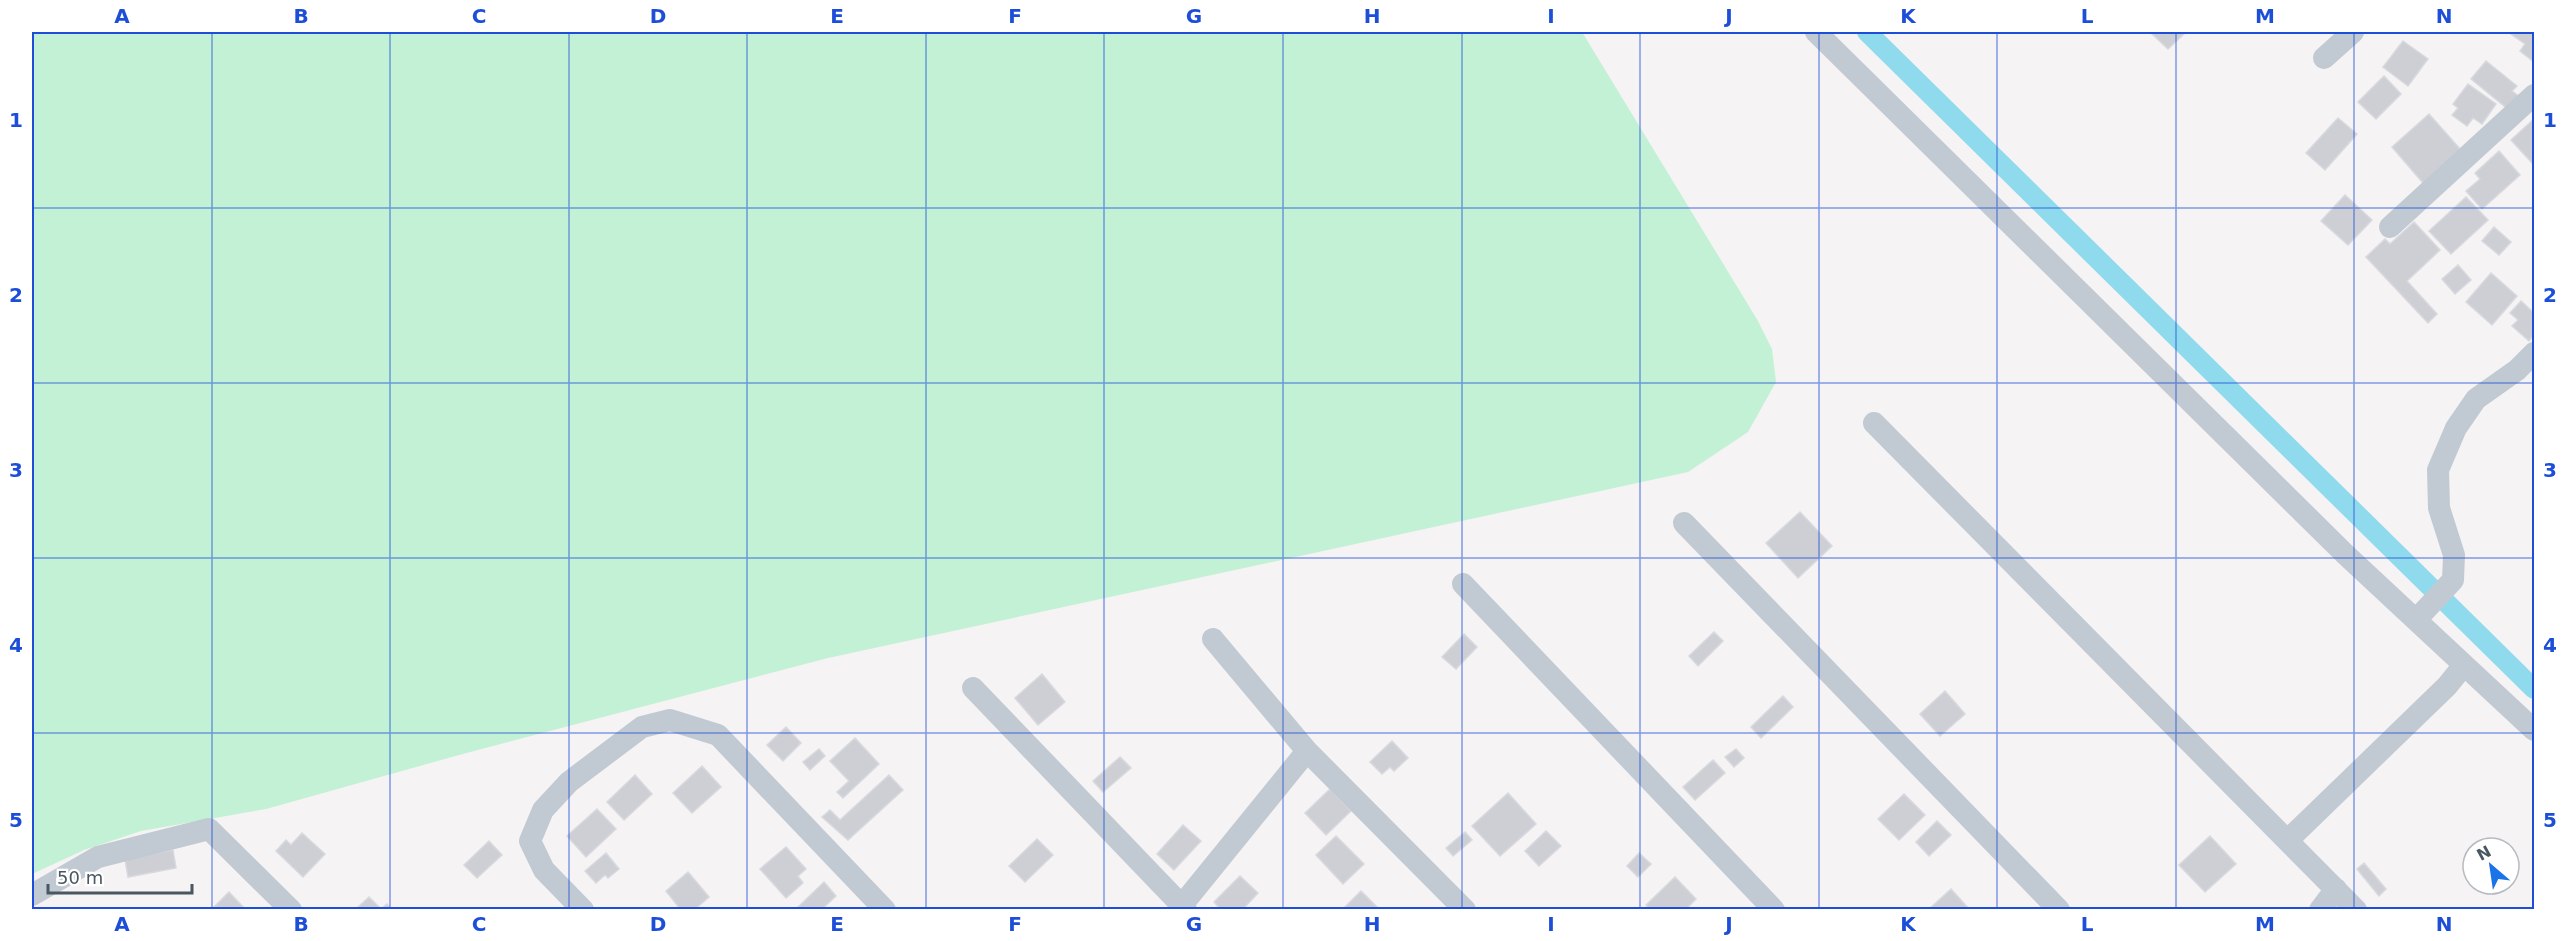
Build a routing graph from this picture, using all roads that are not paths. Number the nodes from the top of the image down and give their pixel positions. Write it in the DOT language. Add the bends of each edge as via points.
graph roads {
  1 [pos="1816,32"];
  2 [pos="2353,32"];
  3 [pos="2324,58"];
  4 [pos="2535,95"];
  5 [pos="2390,226"];
  6 [pos="2535,353"];
  7 [pos="1874,423"];
  8 [pos="1684,523"];
  9 [pos="1464,584"];
  10 [pos="2423,613"];
  11 [pos="1213,639"];
  12 [pos="2464,664"];
  13 [pos="973,688"];
  14 [pos="2535,730"];
  15 [pos="1307,751"];
  16 [pos="2288,840"];
  17 [pos="2336,889"];
  18 [pos="32,895"];
  19 [pos="1182,908"];
  20 [pos="291,909"];
  21 [pos="583,909"];
  22 [pos="885,909"];
  23 [pos="1465,909"];
  24 [pos="1774,909"];
  25 [pos="2059,909"];
  26 [pos="2320,909"];
  27 [pos="2356,909"];
  1 -- 10 [label="street" via="2344,554"];
  2 -- 3 [label="street"];
  4 -- 5 [label="street"];
  6 -- 10 [label="street" via="2476,399 2457,428 2438,470 2439,508 2454,555 2453,580"];
  7 -- 16 [label="street"];
  8 -- 25 [label="street"];
  9 -- 24 [label="street"];
  10 -- 12 [label="street"];
  11 -- 15 [label="street"];
  12 -- 14 [label="street"];
  12 -- 16 [label="street" via="2447,686"];
  13 -- 19 [label="street"];
  15 -- 19 [label="street"];
  15 -- 23 [label="street"];
  16 -- 17 [label="street"];
  17 -- 26 [label="street"];
  17 -- 27 [label="street"];
  18 -- 20 [label="street" via="98,856 208,829"];
  21 -- 22 [label="street" via="544,870 530,841 543,810 569,782 642,727 670,720 718,735"];
}
